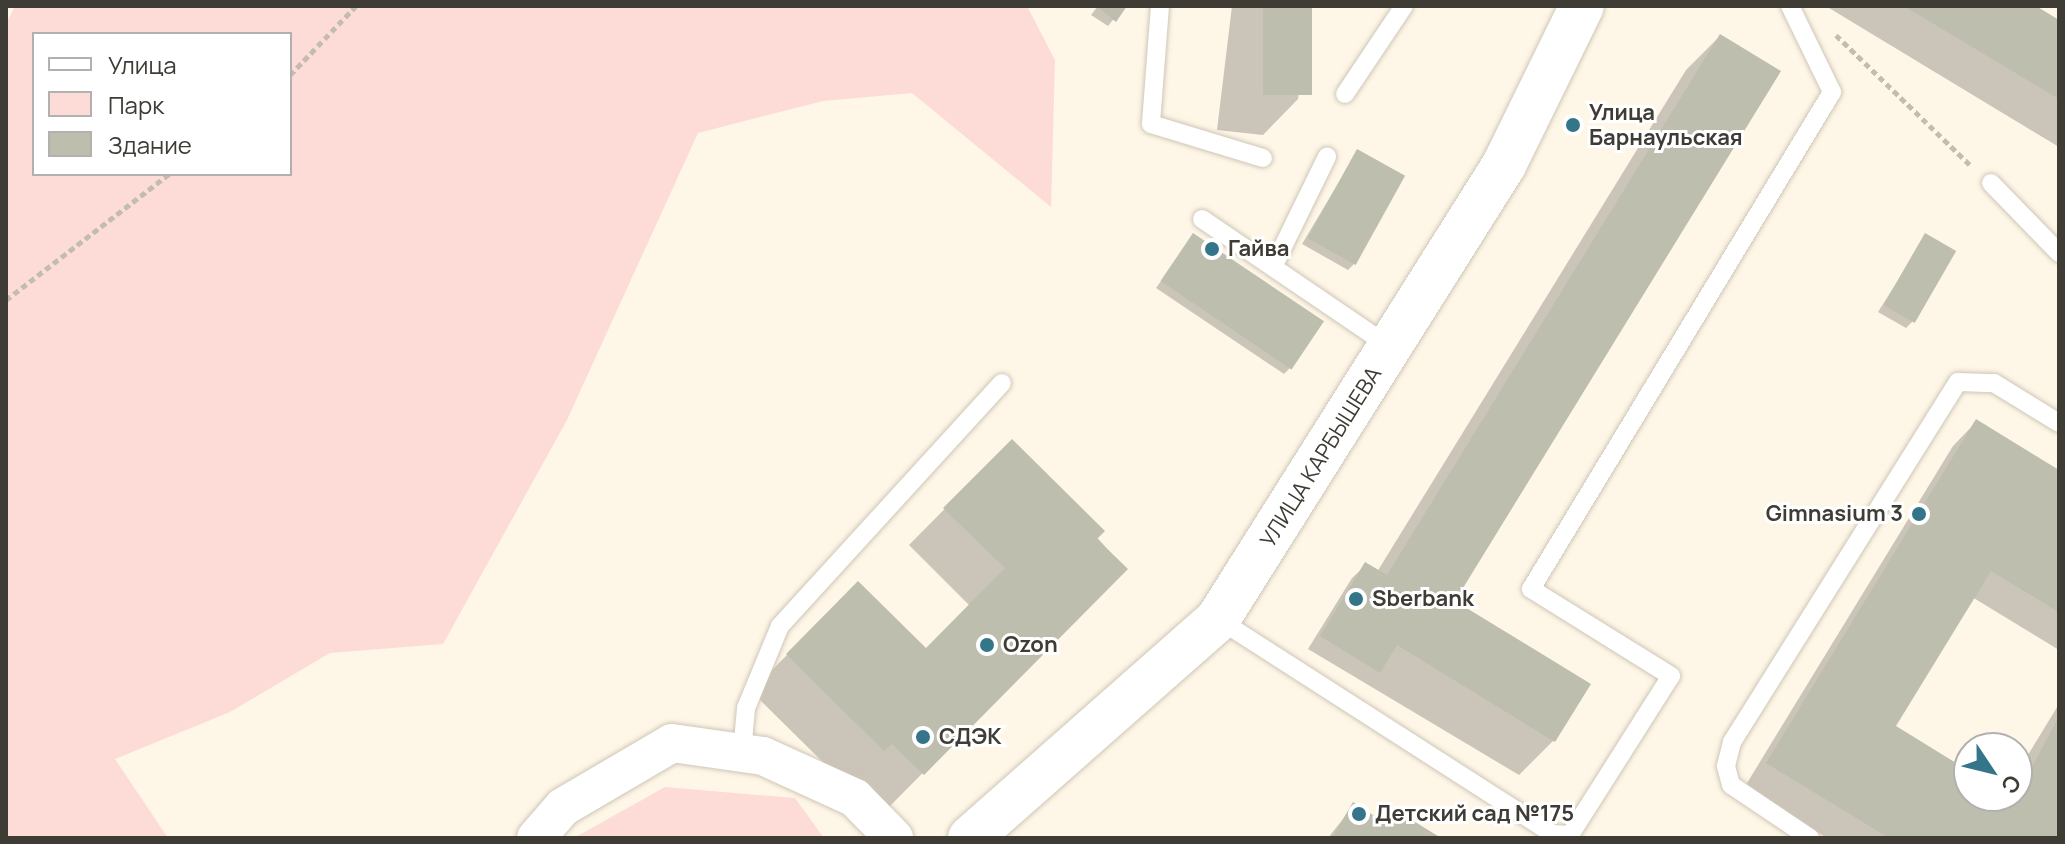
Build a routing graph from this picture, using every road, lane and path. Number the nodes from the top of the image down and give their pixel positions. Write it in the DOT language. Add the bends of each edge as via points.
graph roads {
  1 [pos="356,6"];
  2 [pos="1160,6"];
  3 [pos="1404,6"];
  4 [pos="1582,6"];
  5 [pos="1790,6"];
  6 [pos="1826,24"];
  7 [pos="292,73"];
  8 [pos="1345,94"];
  9 [pos="1327,157"];
  10 [pos="1263,158"];
  11 [pos="166,176"];
  12 [pos="1991,183"];
  13 [pos="1202,219"];
  14 [pos="2059,253"];
  15 [pos="1273,267"];
  16 [pos="6,300"];
  17 [pos="1390,347"];
  18 [pos="1002,383"];
  19 [pos="2059,423"];
  20 [pos="1218,619"];
  21 [pos="742,753"];
  22 [pos="1552,836"];
  23 [pos="536,838"];
  24 [pos="894,838"];
  25 [pos="970,838"];
  26 [pos="1810,838"];
  1 -- 7 [label="path"];
  2 -- 10 [label="lane" via="1151,124"];
  3 -- 8 [label="lane"];
  4 -- 17 [label="street, УЛИЦА КАРБЫШЕВА" via="1504,165"];
  5 -- 22 [label="lane" via="1832,92 1531,589 1671,676 1577,828"];
  6 -- 12 [label="path" via="1893,96"];
  9 -- 15 [label="lane"];
  11 -- 16 [label="path"];
  12 -- 14 [label="lane"];
  13 -- 15 [label="lane"];
  15 -- 17 [label="lane"];
  17 -- 20 [label="street, УЛИЦА КАРБЫШЕВА"];
  18 -- 21 [label="lane" via="780,626 746,708"];
  19 -- 26 [label="lane" via="1994,383 1958,382 1732,742 1726,766 1731,785"];
  20 -- 22 [label="lane"];
  20 -- 25 [label="street, УЛИЦА КАРБЫШЕВА"];
  21 -- 23 [label="street" via="672,743 563,807"];
  21 -- 24 [label="street" via="855,798"];
}
